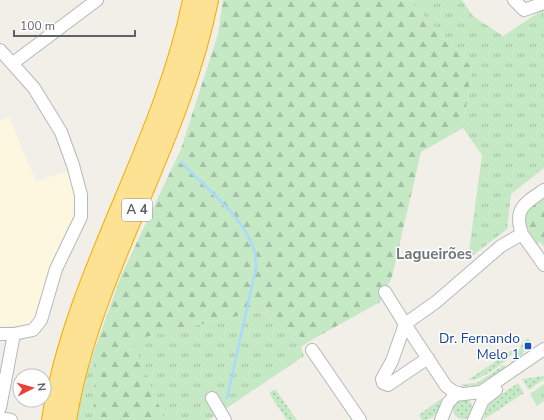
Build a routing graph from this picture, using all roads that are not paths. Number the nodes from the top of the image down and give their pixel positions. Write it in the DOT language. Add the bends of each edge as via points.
graph roads {
  1 [pos="98,0"];
  2 [pos="192,0"];
  3 [pos="209,0"];
  4 [pos="514,0"];
  5 [pos="544,3"];
  6 [pos="0,50"];
  7 [pos="13,63"];
  8 [pos="544,190"];
  9 [pos="522,234"];
  10 [pos="544,265"];
  11 [pos="385,292"];
  12 [pos="405,324"];
  13 [pos="8,334"];
  14 [pos="544,349"];
  15 [pos="312,350"];
  16 [pos="544,357"];
  17 [pos="428,358"];
  18 [pos="0,367"];
  19 [pos="446,386"];
  20 [pos="464,394"];
  21 [pos="212,398"];
  22 [pos="448,406"];
  23 [pos="0,408"];
  24 [pos="476,415"];
  25 [pos="0,418"];
  26 [pos="227,419"];
  27 [pos="11,420"];
  28 [pos="51,420"];
  29 [pos="67,420"];
  30 [pos="360,420"];
  31 [pos="441,420"];
  32 [pos="452,420"];
  1 -- 7 [label="street"];
  2 -- 28 [label="highway, A 4" via="174,74 83,301 66,353"];
  3 -- 29 [label="highway, A 4" via="172,126 99,302 80,362"];
  4 -- 5 [label="street" via="524,10"];
  6 -- 7 [label="street"];
  7 -- 13 [label="street" via="34,88 61,132 81,195 81,217 56,269 41,320 33,330"];
  8 -- 9 [label="street" via="526,203 520,211 518,223"];
  9 -- 10 [label="street"];
  9 -- 12 [label="street" via="501,246 436,302"];
  11 -- 12 [label="street"];
  12 -- 17 [label="street"];
  12 -- 17 [label="street" via="382,383 388,385"];
  13 -- 18 [label="street"];
  13 -- 23 [label="street"];
  14 -- 20 [label="street" via="486,389"];
  15 -- 30 [label="street"];
  16 -- 24 [label="street" via="486,397"];
  17 -- 19 [label="street"];
  19 -- 20 [label="street" via="454,392"];
  19 -- 22 [label="street"];
  20 -- 22 [label="street" via="451,399"];
  20 -- 24 [label="street" via="476,401"];
  21 -- 26 [label="street"];
  22 -- 31 [label="street"];
  22 -- 32 [label="street" via="448,414"];
  25 -- 27 [label="street"];
}
